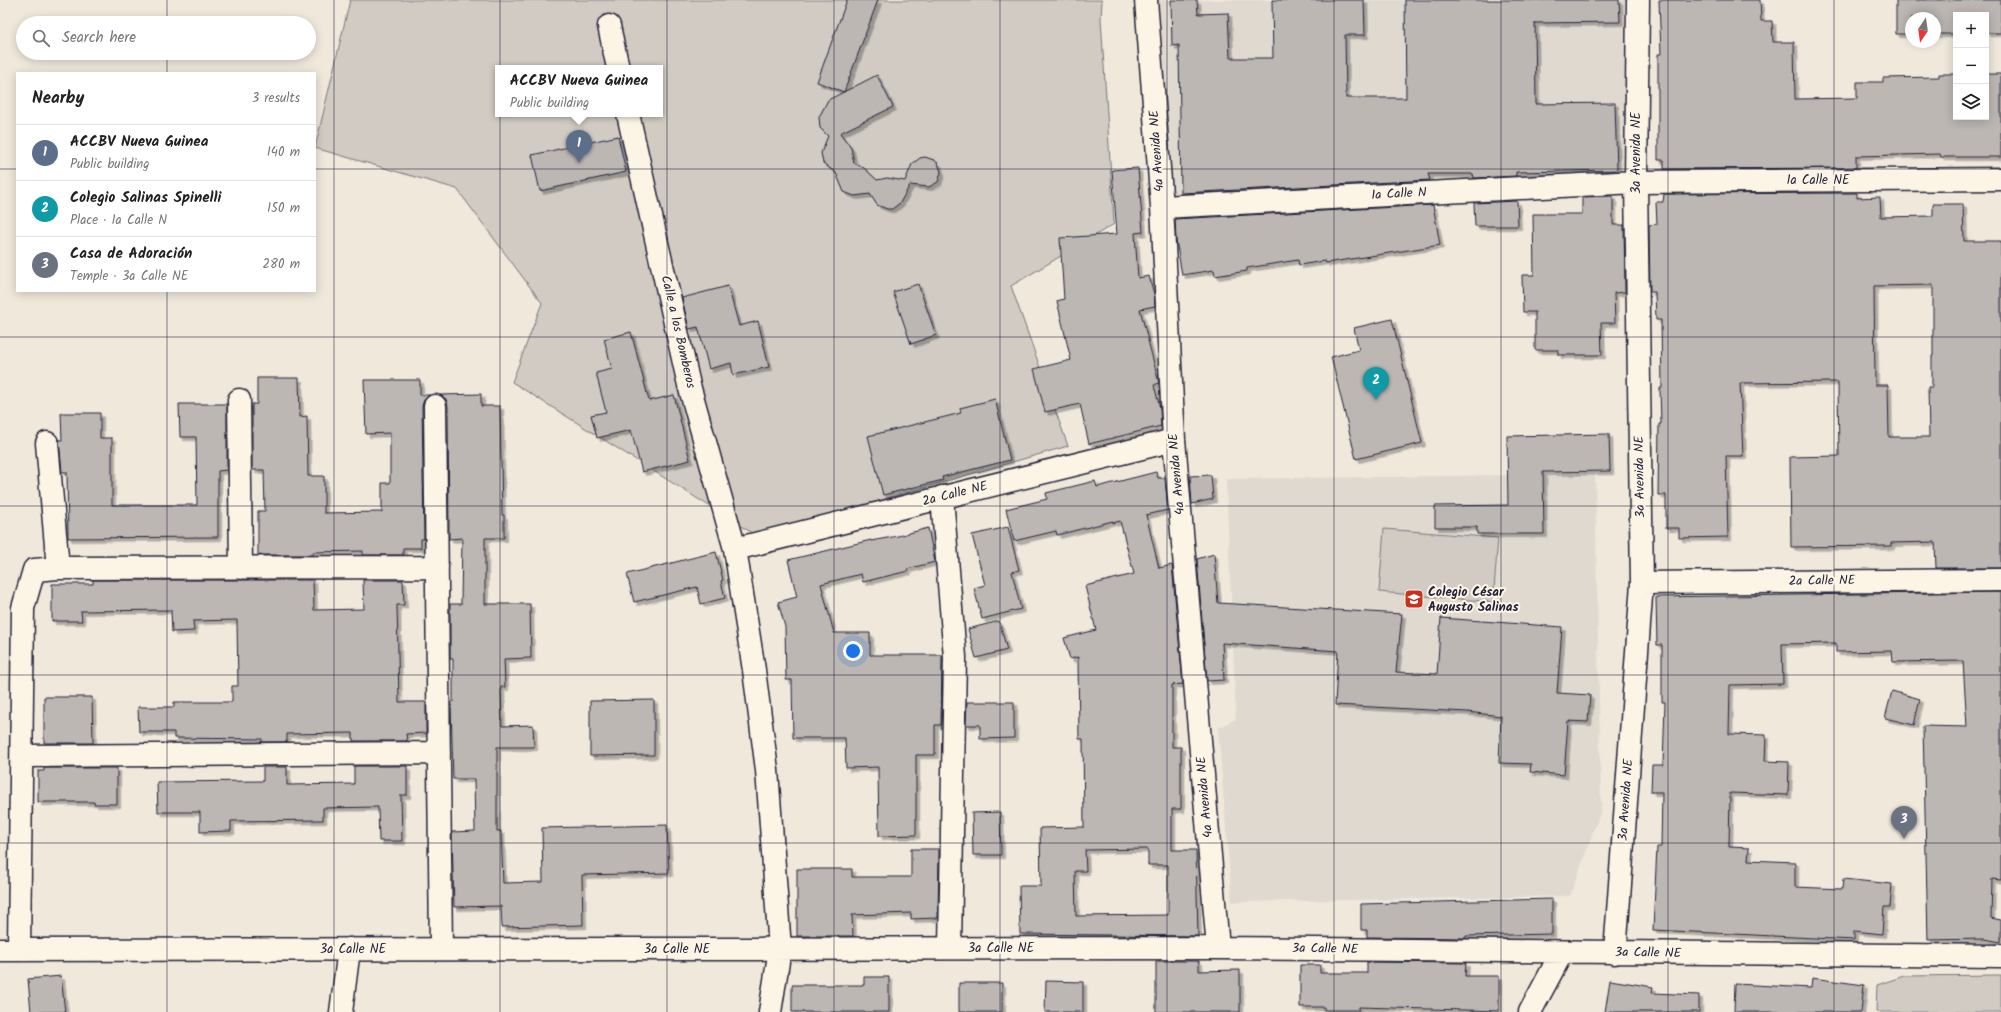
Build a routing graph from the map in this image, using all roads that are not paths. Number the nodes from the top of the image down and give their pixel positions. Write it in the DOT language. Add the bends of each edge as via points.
graph roads {
  1 [pos="1146,0"];
  2 [pos="1638,0"];
  3 [pos="609,26"];
  4 [pos="617,65"];
  5 [pos="629,117"];
  6 [pos="2001,179"];
  7 [pos="1636,182"];
  8 [pos="1162,207"];
  9 [pos="239,400"];
  10 [pos="435,406"];
  11 [pos="1174,440"];
  12 [pos="47,443"];
  13 [pos="942,497"];
  14 [pos="735,549"];
  15 [pos="437,567"];
  16 [pos="58,568"];
  17 [pos="241,568"];
  18 [pos="2001,580"];
  19 [pos="1642,583"];
  20 [pos="439,753"];
  21 [pos="22,756"];
  22 [pos="950,948"];
  23 [pos="1218,948"];
  24 [pos="349,949"];
  25 [pos="441,949"];
  26 [pos="780,949"];
  27 [pos="9,950"];
  28 [pos="1562,952"];
  29 [pos="1615,952"];
  30 [pos="2001,956"];
  31 [pos="341,1012"];
  32 [pos="770,1012"];
  33 [pos="1530,1012"];
  1 -- 8 [label="main road, 4a Avenida NE"];
  2 -- 7 [label="main road, 3a Avenida NE"];
  3 -- 4 [label="main road"];
  5 -- 14 [label="main road, Calle a los Bomberos" via="689,384"];
  6 -- 7 [label="main road, 1a Calle NE"];
  7 -- 8 [label="main road, 1a Calle N"];
  7 -- 19 [label="main road, 3a Avenida NE"];
  8 -- 11 [label="main road, 4a Avenida NE"];
  9 -- 17 [label="main road"];
  10 -- 15 [label="main road"];
  11 -- 13 [label="main road, 2a Calle NE"];
  11 -- 23 [label="main road, 4a Avenida NE"];
  12 -- 16 [label="main road"];
  13 -- 14 [label="main road, 2a Calle NE"];
  13 -- 22 [label="main road" via="955,657"];
  14 -- 26 [label="main road, Calle a los Bomberos" via="767,770"];
  15 -- 17 [label="main road"];
  15 -- 20 [label="main road"];
  16 -- 17 [label="main road"];
  16 -- 21 [label="main road" via="34,570 23,608"];
  18 -- 19 [label="main road, 2a Calle NE"];
  19 -- 29 [label="main road, 3a Avenida NE"];
  20 -- 21 [label="main road"];
  20 -- 25 [label="main road"];
  21 -- 27 [label="main road"];
  22 -- 23 [label="main road, 3a Calle NE"];
  22 -- 26 [label="main road, 3a Calle NE"];
  23 -- 28 [label="main road, 3a Calle NE"];
  24 -- 25 [label="main road, 3a Calle NE"];
  24 -- 27 [label="main road, 3a Calle NE"];
  24 -- 31 [label="main road"];
  25 -- 26 [label="main road, 3a Calle NE"];
  26 -- 32 [label="main road, Calle a los Bomberos"];
  28 -- 29 [label="main road, 3a Calle NE"];
  28 -- 33 [label="main road"];
  29 -- 30 [label="main road, 3a Calle NE"];
}
